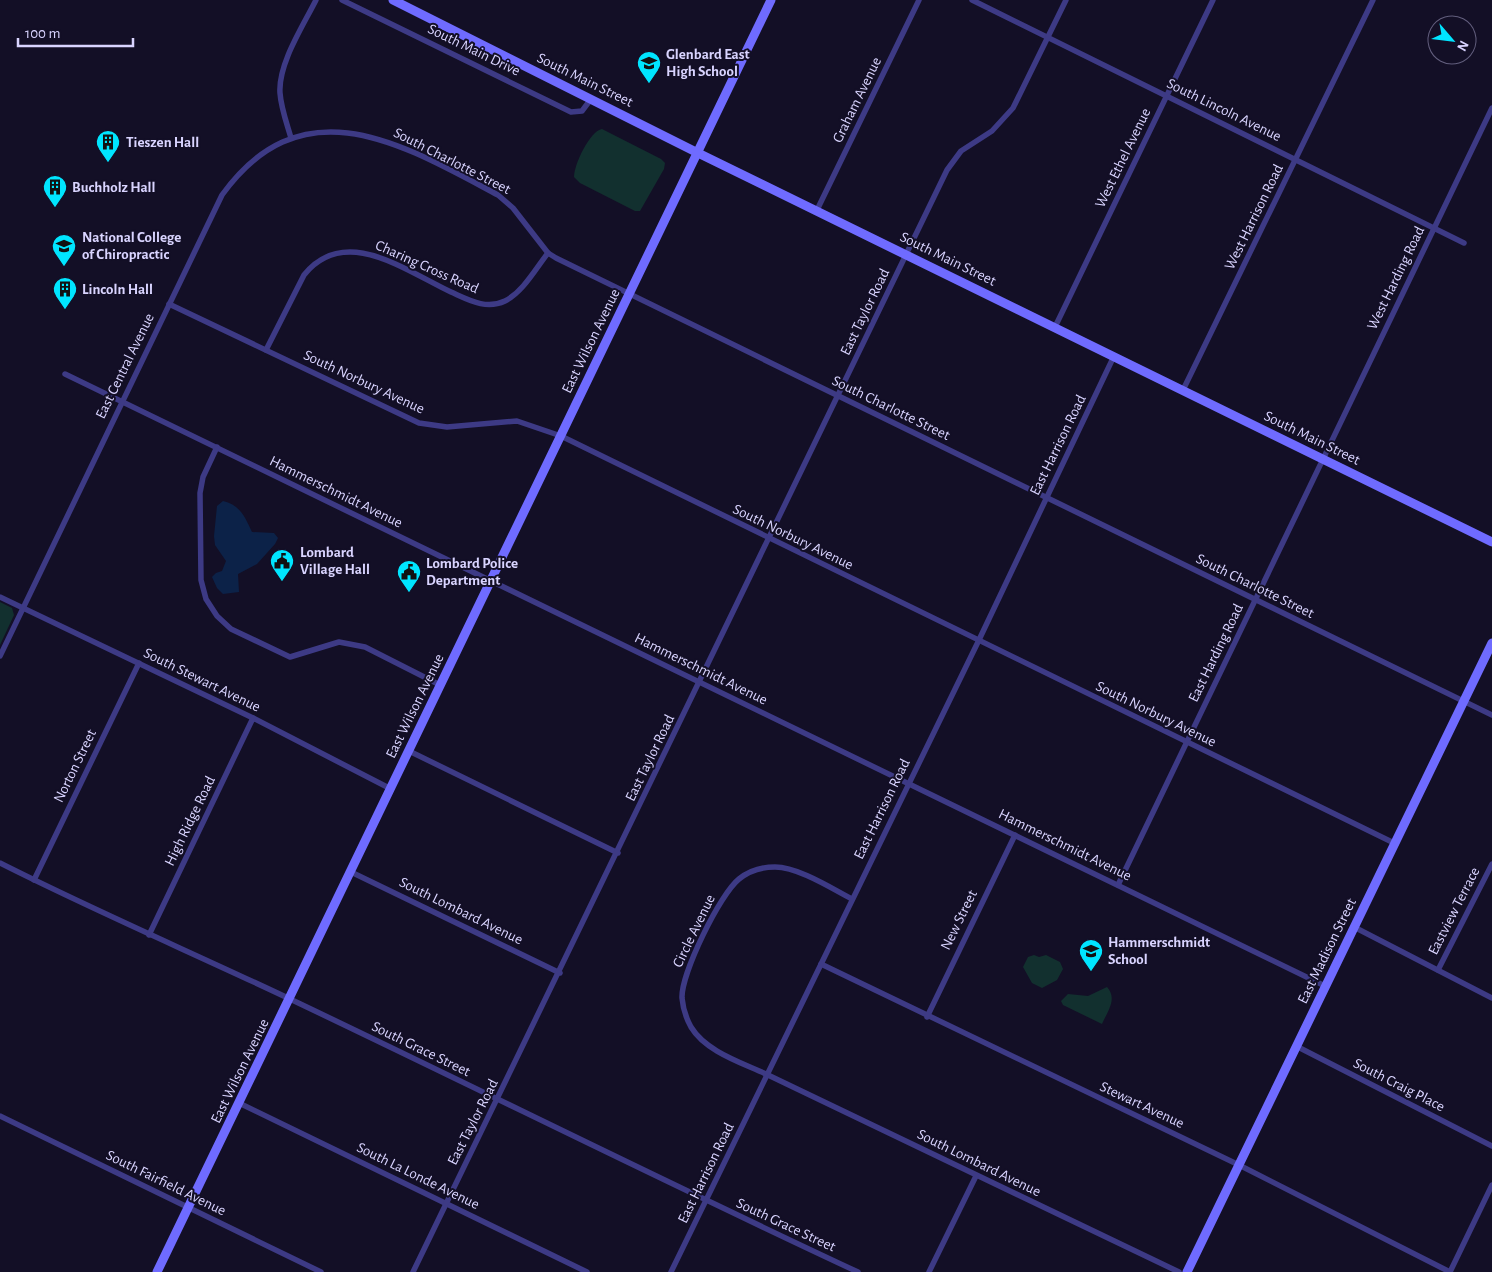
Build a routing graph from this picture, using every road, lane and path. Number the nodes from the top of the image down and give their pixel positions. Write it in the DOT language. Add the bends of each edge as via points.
graph roads {
  1 [pos="316,0"];
  2 [pos="342,0"];
  3 [pos="393,0"];
  4 [pos="771,0"];
  5 [pos="919,0"];
  6 [pos="972,0"];
  7 [pos="1066,0"];
  8 [pos="1213,0"];
  9 [pos="1373,0"];
  10 [pos="1048,37"];
  11 [pos="1167,96"];
  12 [pos="591,98"];
  13 [pos="1492,108"];
  14 [pos="291,138"];
  15 [pos="696,152"];
  16 [pos="1296,159"];
  17 [pos="817,210"];
  18 [pos="1434,227"];
  19 [pos="1464,243"];
  20 [pos="548,253"];
  21 [pos="907,254"];
  22 [pos="629,293"];
  23 [pos="169,304"];
  24 [pos="1055,328"];
  25 [pos="266,350"];
  26 [pos="1114,356"];
  27 [pos="65,374"];
  28 [pos="1183,390"];
  29 [pos="838,396"];
  30 [pos="122,402"];
  31 [pos="560,436"];
  32 [pos="217,447"];
  33 [pos="1323,459"];
  34 [pos="1046,498"];
  35 [pos="770,539"];
  36 [pos="1492,542"];
  37 [pos="491,580"];
  38 [pos="0,597"];
  39 [pos="1256,600"];
  40 [pos="23,608"];
  41 [pos="978,642"];
  42 [pos="1492,643"];
  43 [pos="0,656"];
  44 [pos="139,663"];
  45 [pos="700,682"];
  46 [pos="440,685"];
  47 [pos="1463,701"];
  48 [pos="1492,715"];
  49 [pos="253,718"];
  50 [pos="1186,743"];
  51 [pos="409,751"];
  52 [pos="908,783"];
  53 [pos="391,789"];
  54 [pos="1014,835"];
  55 [pos="1394,843"];
  56 [pos="618,853"];
  57 [pos="0,863"];
  58 [pos="1492,864"];
  59 [pos="351,872"];
  60 [pos="34,880"];
  61 [pos="1118,885"];
  62 [pos="852,899"];
  63 [pos="1354,927"];
  64 [pos="149,935"];
  65 [pos="821,964"];
  66 [pos="1438,970"];
  67 [pos="560,973"];
  68 [pos="1325,986"];
  69 [pos="1492,998"];
  70 [pos="290,999"];
  71 [pos="926,1017"];
  72 [pos="1296,1046"];
  73 [pos="768,1075"];
  74 [pos="496,1099"];
  75 [pos="239,1103"];
  76 [pos="0,1116"];
  77 [pos="1492,1146"];
  78 [pos="1239,1165"];
  79 [pos="976,1176"];
  80 [pos="1492,1185"];
  81 [pos="705,1201"];
  82 [pos="446,1204"];
  83 [pos="188,1208"];
  84 [pos="157,1272"];
  85 [pos="321,1272"];
  86 [pos="413,1272"];
  87 [pos="587,1272"];
  88 [pos="671,1272"];
  89 [pos="858,1272"];
  90 [pos="929,1272"];
  91 [pos="1179,1272"];
  92 [pos="1187,1272"];
  93 [pos="1450,1272"];
  1 -- 14 [label="street" via="285,63 280,81 280,98"];
  2 -- 12 [label="street, South Main Drive" via="571,112 582,111"];
  3 -- 12 [label="street, South Main Street"];
  4 -- 15 [label="street, East Wilson Avenue"];
  5 -- 17 [label="street, Graham Avenue"];
  6 -- 10 [label="street, South Lincoln Avenue"];
  7 -- 10 [label="street, East Taylor Road"];
  8 -- 11 [label="street, West Ethel Avenue"];
  9 -- 16 [label="street, West Harrison Road"];
  10 -- 11 [label="street, South Lincoln Avenue"];
  10 -- 21 [label="street, East Taylor Road" via="1013,108 950,164"];
  11 -- 16 [label="street, South Lincoln Avenue"];
  11 -- 24 [label="street, West Ethel Avenue"];
  12 -- 15 [label="street, South Main Street"];
  13 -- 18 [label="street, West Harding Road"];
  14 -- 20 [label="street, South Charlotte Street" via="323,132 348,132 398,146 502,198"];
  14 -- 23 [label="street, East Central Avenue" via="253,160 233,180 214,209"];
  15 -- 17 [label="street, South Main Street"];
  15 -- 22 [label="street, East Wilson Avenue"];
  16 -- 18 [label="street, South Lincoln Avenue"];
  16 -- 28 [label="street, West Harrison Road"];
  17 -- 21 [label="street, South Main Street"];
  18 -- 19 [label="street, South Lincoln Avenue"];
  18 -- 33 [label="street, West Harding Road"];
  20 -- 22 [label="street, South Charlotte Street"];
  20 -- 25 [label="street, Charing Cross Road" via="513,296 487,305 466,299 371,254 351,251 332,254 304,275"];
  21 -- 24 [label="street, South Main Street"];
  21 -- 29 [label="street, East Taylor Road"];
  22 -- 29 [label="street, South Charlotte Street"];
  22 -- 31 [label="street, East Wilson Avenue"];
  23 -- 25 [label="street, South Norbury Avenue"];
  23 -- 30 [label="street, East Central Avenue"];
  24 -- 26 [label="street, South Main Street"];
  25 -- 31 [label="street, South Norbury Avenue" via="419,423 447,427 517,421"];
  26 -- 28 [label="street, South Main Street"];
  26 -- 34 [label="street, East Harrison Road"];
  27 -- 30 [label="street, Hammerschmidt Avenue"];
  28 -- 33 [label="street, South Main Street"];
  29 -- 34 [label="street, South Charlotte Street"];
  29 -- 35 [label="street, East Taylor Road"];
  30 -- 32 [label="street, Hammerschmidt Avenue"];
  30 -- 40 [label="street, East Central Avenue"];
  31 -- 35 [label="street, South Norbury Avenue"];
  31 -- 37 [label="street, East Wilson Avenue"];
  32 -- 37 [label="street, Hammerschmidt Avenue"];
  32 -- 46 [label="street" via="201,483 199,506 201,580 206,599 217,616 231,630 290,657 340,642 353,643"];
  33 -- 36 [label="street, South Main Street"];
  33 -- 39 [label="street, East Harding Road"];
  34 -- 39 [label="street, South Charlotte Street"];
  34 -- 41 [label="street, East Harrison Road"];
  35 -- 41 [label="street, South Norbury Avenue"];
  35 -- 45 [label="street, East Taylor Road"];
  37 -- 45 [label="street, Hammerschmidt Avenue"];
  37 -- 46 [label="street, East Wilson Avenue"];
  38 -- 40 [label="street, South Stewart Avenue"];
  39 -- 47 [label="street, South Charlotte Street"];
  39 -- 50 [label="street, East Harding Road"];
  40 -- 43 [label="street, East Central Avenue"];
  40 -- 44 [label="street, South Stewart Avenue"];
  41 -- 50 [label="street, South Norbury Avenue"];
  41 -- 52 [label="street, East Harrison Road"];
  42 -- 47 [label="street, East Madison Street"];
  44 -- 49 [label="street, South Stewart Avenue"];
  44 -- 60 [label="street, Norton Street"];
  45 -- 52 [label="street, Hammerschmidt Avenue"];
  45 -- 56 [label="street, East Taylor Road"];
  46 -- 51 [label="street, East Wilson Avenue"];
  47 -- 48 [label="street, South Charlotte Street"];
  47 -- 55 [label="street, East Madison Street"];
  49 -- 53 [label="street, South Stewart Avenue"];
  49 -- 64 [label="street, High Ridge Road"];
  50 -- 55 [label="street, South Norbury Avenue"];
  50 -- 61 [label="street, East Harding Road"];
  51 -- 53 [label="street, East Wilson Avenue"];
  51 -- 56 [label="street"];
  52 -- 54 [label="street, Hammerschmidt Avenue"];
  52 -- 62 [label="street, East Harrison Road"];
  53 -- 59 [label="street, East Wilson Avenue"];
  54 -- 61 [label="street, Hammerschmidt Avenue"];
  54 -- 71 [label="street, New Street"];
  55 -- 63 [label="street, East Madison Street"];
  56 -- 67 [label="street, East Taylor Road"];
  57 -- 60 [label="street, South Grace Street"];
  58 -- 66 [label="street, Eastview Terrace"];
  59 -- 67 [label="street, South Lombard Avenue"];
  59 -- 70 [label="street, East Wilson Avenue"];
  60 -- 64 [label="street, South Grace Street"];
  61 -- 68 [label="street, Hammerschmidt Avenue"];
  62 -- 65 [label="street, East Harrison Road"];
  62 -- 73 [label="street, Circle Avenue" via="791,870 774,867 755,870 740,879 723,898 688,971 682,998 694,1031 712,1047"];
  63 -- 66 [label="street"];
  63 -- 68 [label="street, East Madison Street"];
  64 -- 70 [label="street, South Grace Street"];
  65 -- 71 [label="street, Stewart Avenue"];
  65 -- 73 [label="street, East Harrison Road"];
  66 -- 69 [label="street"];
  67 -- 74 [label="street, East Taylor Road"];
  68 -- 72 [label="street, East Madison Street"];
  70 -- 74 [label="street, South Grace Street"];
  70 -- 75 [label="street, East Wilson Avenue"];
  71 -- 78 [label="street, Stewart Avenue"];
  72 -- 77 [label="street, South Craig Place"];
  72 -- 78 [label="street, East Madison Street"];
  73 -- 79 [label="street, South Lombard Avenue"];
  73 -- 81 [label="street, East Harrison Road"];
  74 -- 81 [label="street, South Grace Street"];
  74 -- 82 [label="street, East Taylor Road"];
  75 -- 82 [label="street, South La Londe Avenue"];
  75 -- 83 [label="street, East Wilson Avenue"];
  76 -- 83 [label="street, South Fairfield Avenue"];
  78 -- 92 [label="street, East Madison Street"];
  78 -- 93 [label="street, Stewart Avenue"];
  79 -- 90 [label="street"];
  79 -- 91 [label="street, South Lombard Avenue"];
  80 -- 93 [label="street"];
  81 -- 88 [label="street, East Harrison Road"];
  81 -- 89 [label="street, South Grace Street"];
  82 -- 86 [label="street, East Taylor Road"];
  82 -- 87 [label="street, South La Londe Avenue"];
  83 -- 84 [label="street, East Wilson Avenue"];
  83 -- 85 [label="street, South Fairfield Avenue"];
}
